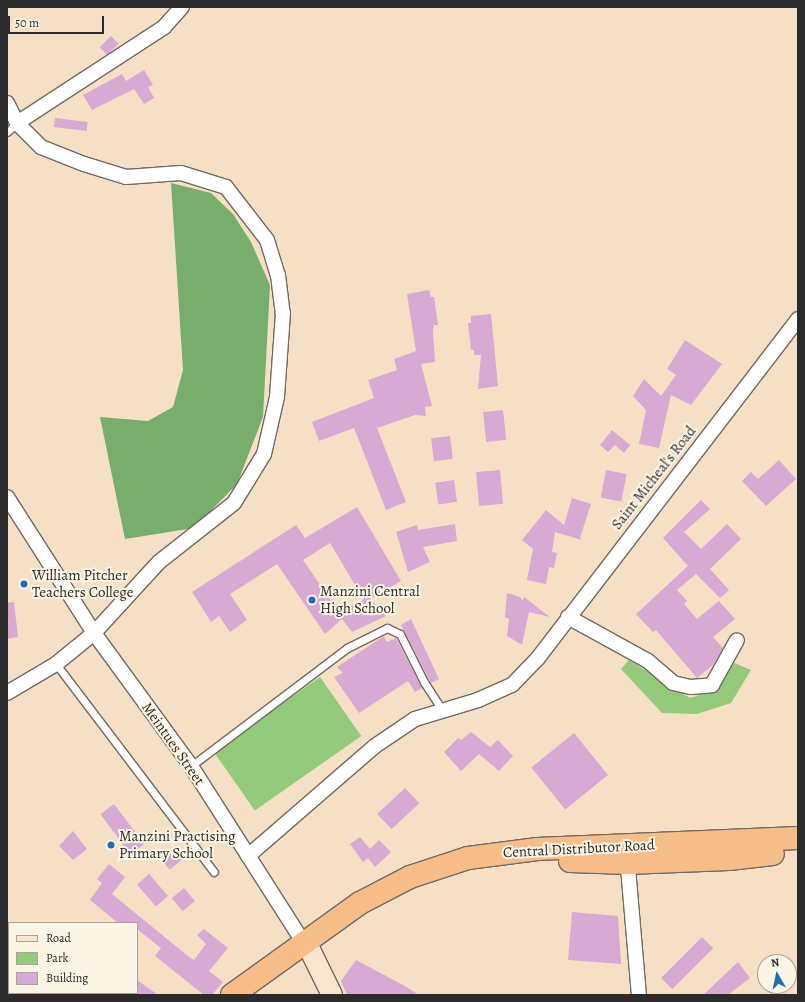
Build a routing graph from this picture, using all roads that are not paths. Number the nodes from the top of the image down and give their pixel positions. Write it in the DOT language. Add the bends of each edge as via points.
graph roads {
  1 [pos="182,7"];
  2 [pos="7,103"];
  3 [pos="12,128"];
  4 [pos="798,319"];
  5 [pos="7,497"];
  6 [pos="568,617"];
  7 [pos="94,633"];
  8 [pos="737,640"];
  9 [pos="56,664"];
  10 [pos="7,693"];
  11 [pos="443,711"];
  12 [pos="190,766"];
  13 [pos="798,838"];
  14 [pos="798,851"];
  15 [pos="627,854"];
  16 [pos="248,856"];
  17 [pos="214,872"];
  18 [pos="306,946"];
  19 [pos="232,995"];
  20 [pos="252,995"];
  21 [pos="332,995"];
  22 [pos="639,995"];
  1 -- 3 [label="street" via="164,27"];
  2 -- 3 [label="street"];
  3 -- 7 [label="street" via="40,147 126,177 181,173 226,187 268,240 279,282 284,313 277,397 264,454 234,503 159,562"];
  4 -- 6 [label="street, Saint Micheal's Road"];
  5 -- 7 [label="street, Meintues Street"];
  6 -- 8 [label="street" via="648,662 673,683 691,687 712,685"];
  6 -- 11 [label="street, Saint Micheal's Road" via="538,658 512,685 478,700"];
  7 -- 9 [label="street"];
  7 -- 12 [label="street, Meintues Street"];
  9 -- 10 [label="street"];
  9 -- 17 [label="lane"];
  11 -- 12 [label="lane" via="424,682 400,634 387,628 347,648"];
  11 -- 16 [label="street, Saint Micheal's Road" via="415,719 376,746"];
  12 -- 16 [label="street, Meintues Street"];
  13 -- 15 [label="highway, Central Distributor Road"];
  14 -- 15 [label="highway, Central Distributor Road" via="729,859"];
  15 -- 18 [label="highway, Central Distributor Road" via="471,869 415,887"];
  15 -- 22 [label="street"];
  16 -- 18 [label="street, Meintues Street"];
  18 -- 19 [label="highway, Central Distributor Road"];
  18 -- 20 [label="highway, Central Distributor Road"];
  18 -- 21 [label="street, Meintues Street"];
}
